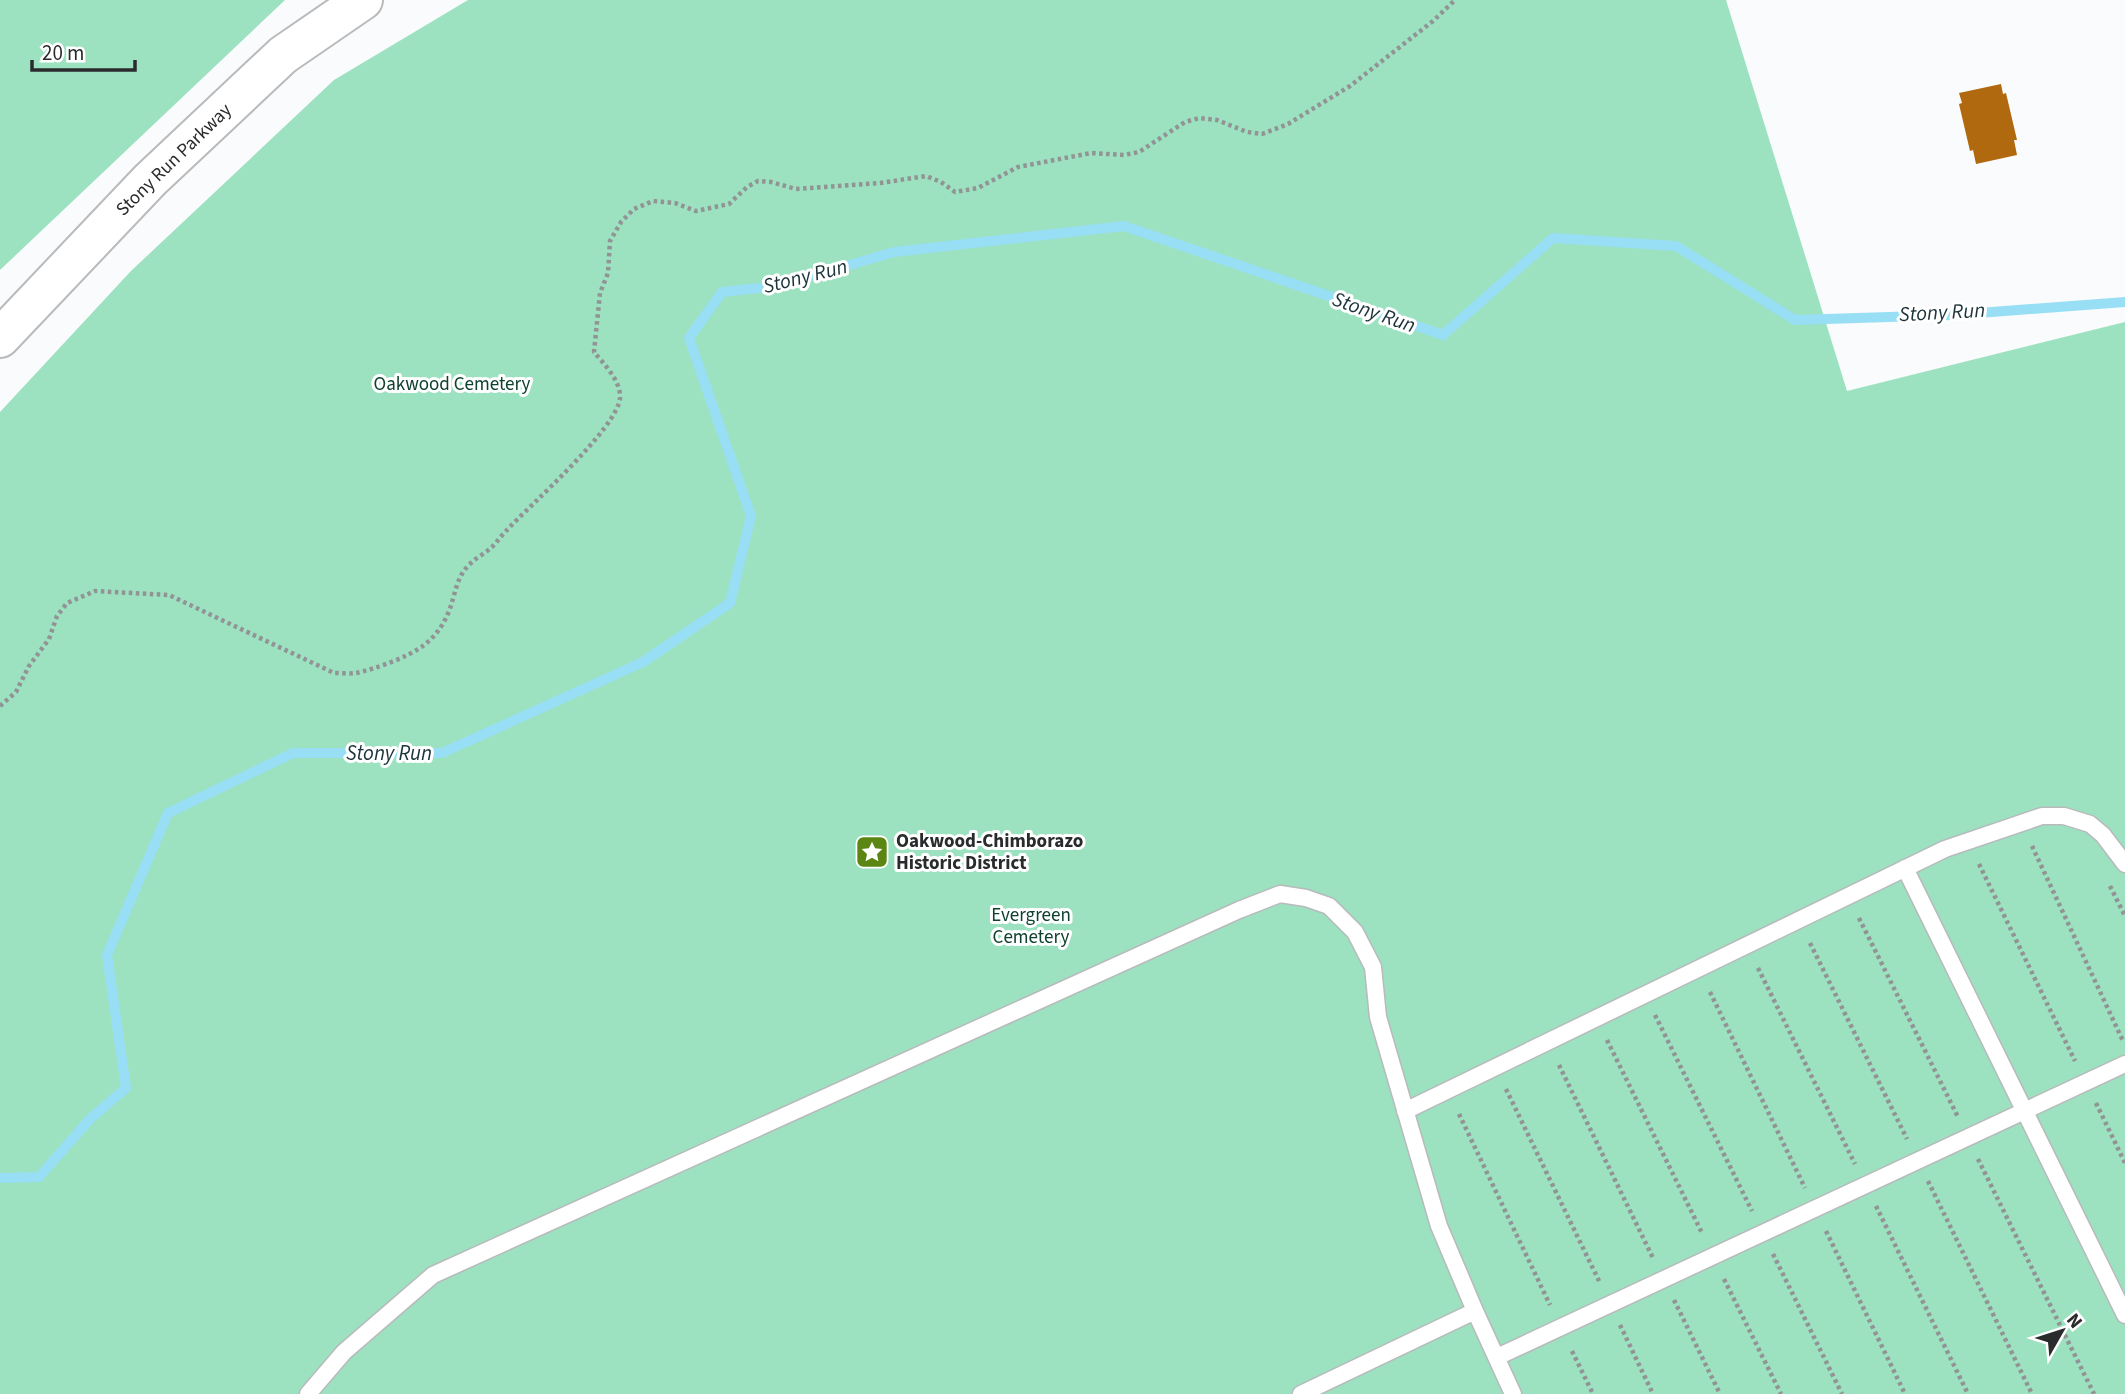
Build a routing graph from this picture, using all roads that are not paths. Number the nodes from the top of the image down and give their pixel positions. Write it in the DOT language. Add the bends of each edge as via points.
graph roads {
  1 [pos="363,0"];
  2 [pos="0,338"];
  3 [pos="2125,864"];
  4 [pos="1905,869"];
  5 [pos="2125,1065"];
  6 [pos="1405,1111"];
  7 [pos="2025,1111"];
  8 [pos="1475,1311"];
  9 [pos="2125,1315"];
  10 [pos="1497,1357"];
  11 [pos="307,1394"];
  12 [pos="1301,1394"];
  13 [pos="1513,1394"];
  1 -- 2 [label="street, Stony Run Parkway" via="283,55 150,180"];
  3 -- 4 [label="lane" via="2090,824 2064,816 2042,816 1945,849"];
  4 -- 6 [label="lane"];
  4 -- 7 [label="lane"];
  5 -- 7 [label="lane"];
  6 -- 8 [label="lane" via="1439,1226"];
  6 -- 11 [label="lane" via="1378,1017 1373,967 1355,932 1329,906 1280,894 433,1275 344,1352"];
  7 -- 9 [label="lane"];
  7 -- 10 [label="lane"];
  8 -- 10 [label="lane"];
  8 -- 12 [label="lane"];
  10 -- 13 [label="lane"];
}
